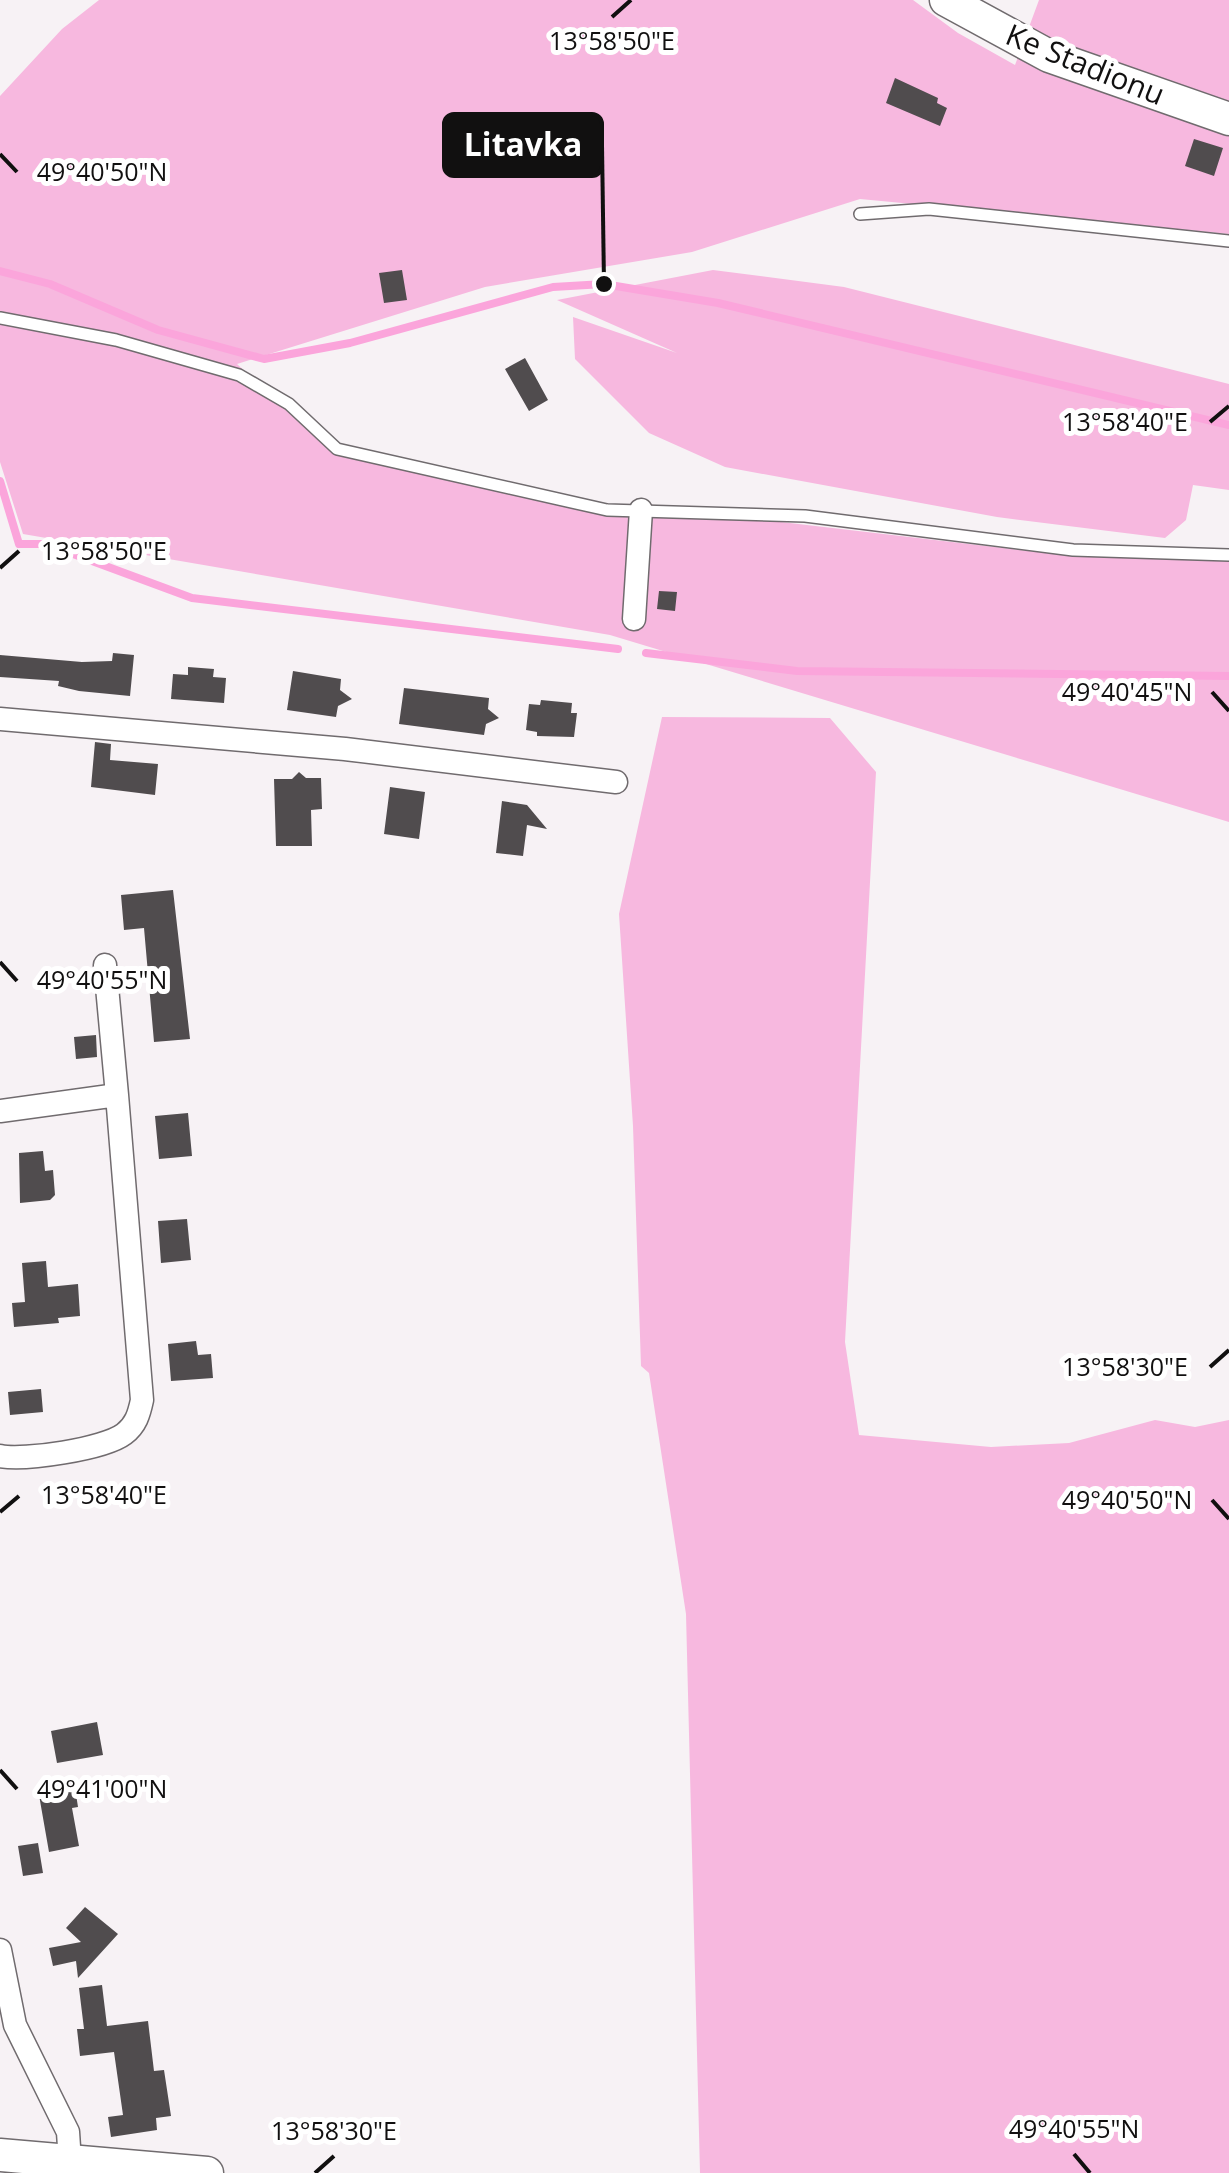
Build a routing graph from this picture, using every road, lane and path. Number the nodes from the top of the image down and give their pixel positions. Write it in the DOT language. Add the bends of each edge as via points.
graph roads {
  1 [pos="946,0"];
  2 [pos="1229,119"];
  3 [pos="860,214"];
  4 [pos="1229,241"];
  5 [pos="0,318"];
  6 [pos="642,510"];
  7 [pos="1229,555"];
  8 [pos="634,619"];
  9 [pos="0,719"];
  10 [pos="616,782"];
  11 [pos="105,965"];
  12 [pos="117,1095"];
  13 [pos="0,1110"];
  14 [pos="0,1456"];
  15 [pos="0,1950"];
  16 [pos="0,2155"];
  17 [pos="70,2162"];
  18 [pos="207,2173"];
  1 -- 2 [label="street, Ke Stadionu" via="1049,56"];
  3 -- 4 [label="lane" via="929,209"];
  5 -- 6 [label="lane" via="116,340 238,375 289,404 337,450 607,510"];
  6 -- 7 [label="lane" via="805,516 1072,550"];
  6 -- 8 [label="street"];
  9 -- 10 [label="street" via="345,749"];
  11 -- 12 [label="street"];
  12 -- 13 [label="street"];
  12 -- 14 [label="street" via="139,1416 117,1439 22,1459"];
  15 -- 17 [label="street" via="15,2024 68,2132"];
  16 -- 17 [label="street"];
  17 -- 18 [label="street"];
}
